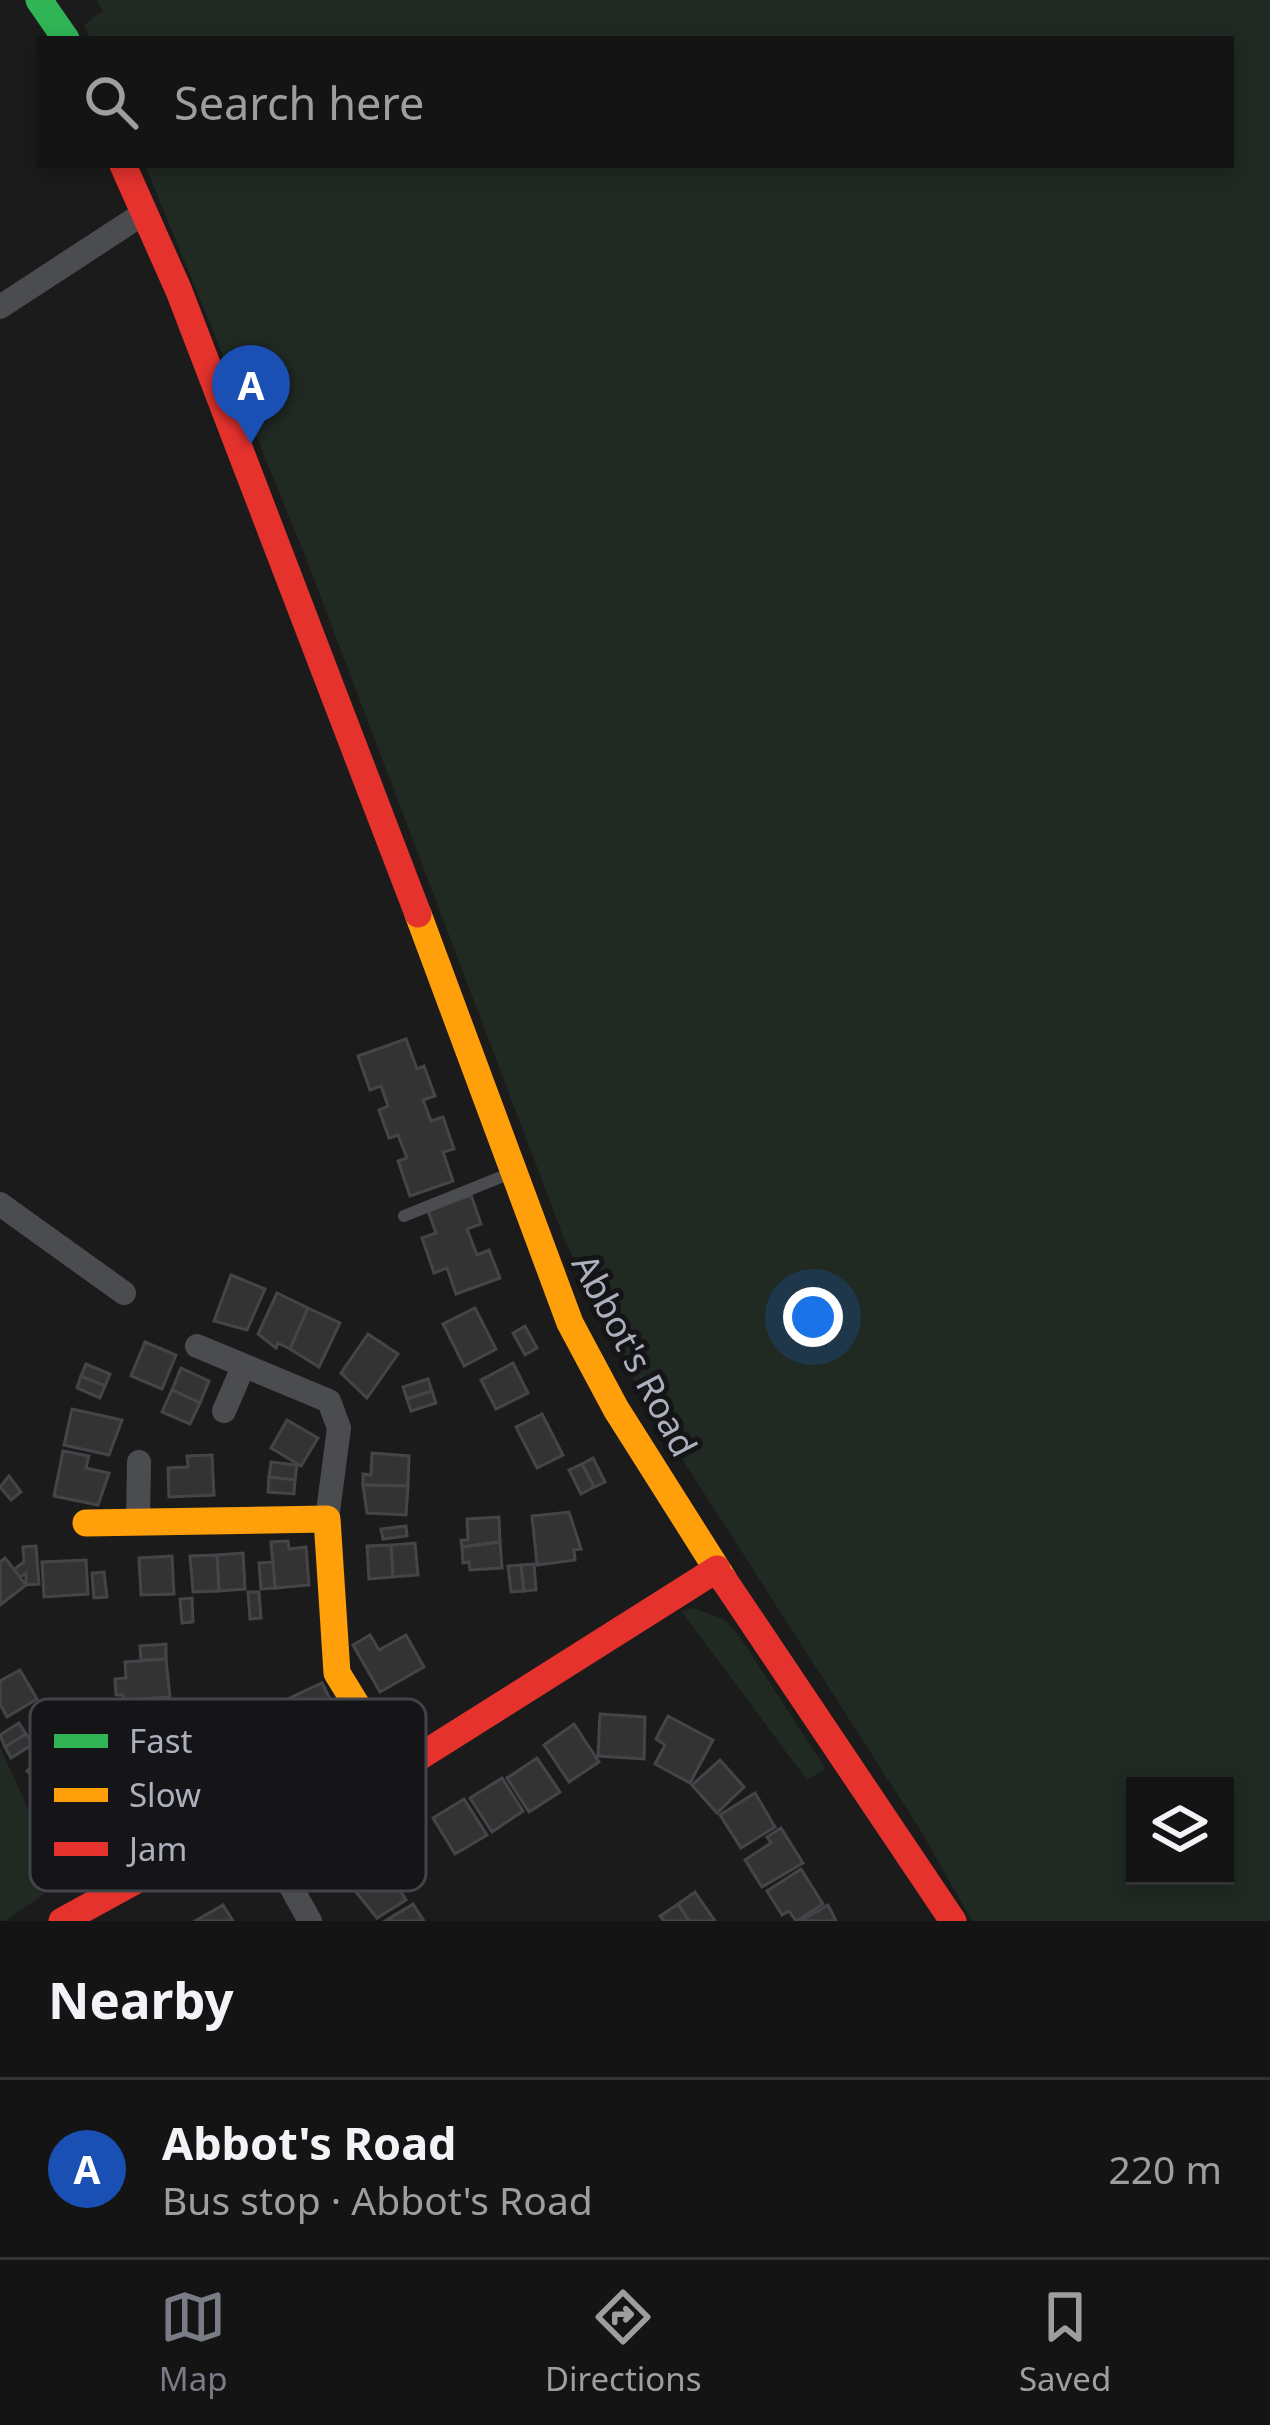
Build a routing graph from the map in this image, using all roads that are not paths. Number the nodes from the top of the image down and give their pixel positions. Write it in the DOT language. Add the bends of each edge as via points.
graph roads {
  1 [pos="39,0"];
  2 [pos="64,36"];
  3 [pos="124,168"];
  4 [pos="144,213"];
  5 [pos="0,307"];
  6 [pos="513,1173"];
  7 [pos="0,1204"];
  8 [pos="404,1216"];
  9 [pos="124,1293"];
  10 [pos="197,1346"];
  11 [pos="243,1367"];
  12 [pos="224,1411"];
  13 [pos="139,1462"];
  14 [pos="327,1519"];
  15 [pos="138,1522"];
  16 [pos="86,1523"];
  17 [pos="717,1569"];
  18 [pos="353,1699"];
  19 [pos="426,1753"];
  20 [pos="117,1891"];
  21 [pos="293,1891"];
  22 [pos="62,1921"];
  23 [pos="310,1921"];
  24 [pos="953,1921"];
  1 -- 2 [label="street"];
  3 -- 4 [label="street, Abbot's Road"];
  4 -- 5 [label="street"];
  4 -- 6 [label="street, Abbot's Road" via="321,656"];
  6 -- 8 [label="lane"];
  6 -- 17 [label="street, Abbot's Road" via="579,1339"];
  7 -- 9 [label="street"];
  10 -- 11 [label="street"];
  11 -- 12 [label="street"];
  11 -- 14 [label="street" via="329,1401 339,1428"];
  13 -- 15 [label="street"];
  14 -- 15 [label="street"];
  14 -- 18 [label="street" via="337,1673"];
  15 -- 16 [label="street"];
  17 -- 19 [label="street"];
  17 -- 24 [label="street, Abbot's Road"];
  20 -- 22 [label="street"];
  21 -- 23 [label="street"];
}
